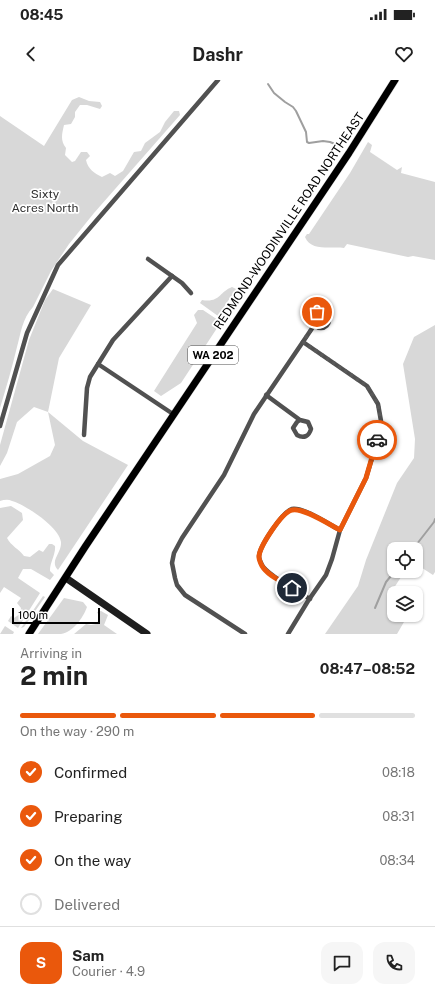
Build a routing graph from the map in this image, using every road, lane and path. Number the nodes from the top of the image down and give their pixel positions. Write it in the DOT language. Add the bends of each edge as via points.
graph roads {
  1 [pos="218,80"];
  2 [pos="395,80"];
  3 [pos="148,259"];
  4 [pos="172,276"];
  5 [pos="191,293"];
  6 [pos="315,324"];
  7 [pos="303,342"];
  8 [pos="98,364"];
  9 [pos="266,395"];
  10 [pos="173,414"];
  11 [pos="300,420"];
  12 [pos="0,426"];
  13 [pos="84,435"];
  14 [pos="340,530"];
  15 [pos="66,578"];
  16 [pos="310,599"];
  17 [pos="29,634"];
  18 [pos="147,634"];
  19 [pos="245,634"];
  20 [pos="288,634"];
  1 -- 12 [label="street" via="58,265 27,334"];
  2 -- 10 [label="main road, REDMOND-WOODINVILLE ROAD NORTHEAST / WA 202"];
  3 -- 4 [label="street"];
  4 -- 5 [label="street"];
  4 -- 8 [label="street" via="113,340"];
  6 -- 7 [label="street"];
  7 -- 9 [label="street"];
  7 -- 14 [label="street" via="367,386 378,404 381,420 372,461"];
  8 -- 10 [label="street"];
  8 -- 13 [label="street" via="87,388"];
  9 -- 11 [label="street"];
  9 -- 19 [label="street" via="224,475 182,538 172,563 177,585 185,595"];
  10 -- 15 [label="main road, REDMOND-WOODINVILLE ROAD NORTHEAST / WA 202"];
  14 -- 16 [label="street" via="326,574"];
  14 -- 16 [label="street" via="305,512 292,510 284,514 263,547 259,557 262,566"];
  15 -- 17 [label="main road, REDMOND-WOODINVILLE ROAD NORTHEAST / WA 202"];
  15 -- 18 [label="street"];
  16 -- 20 [label="street"];
}
